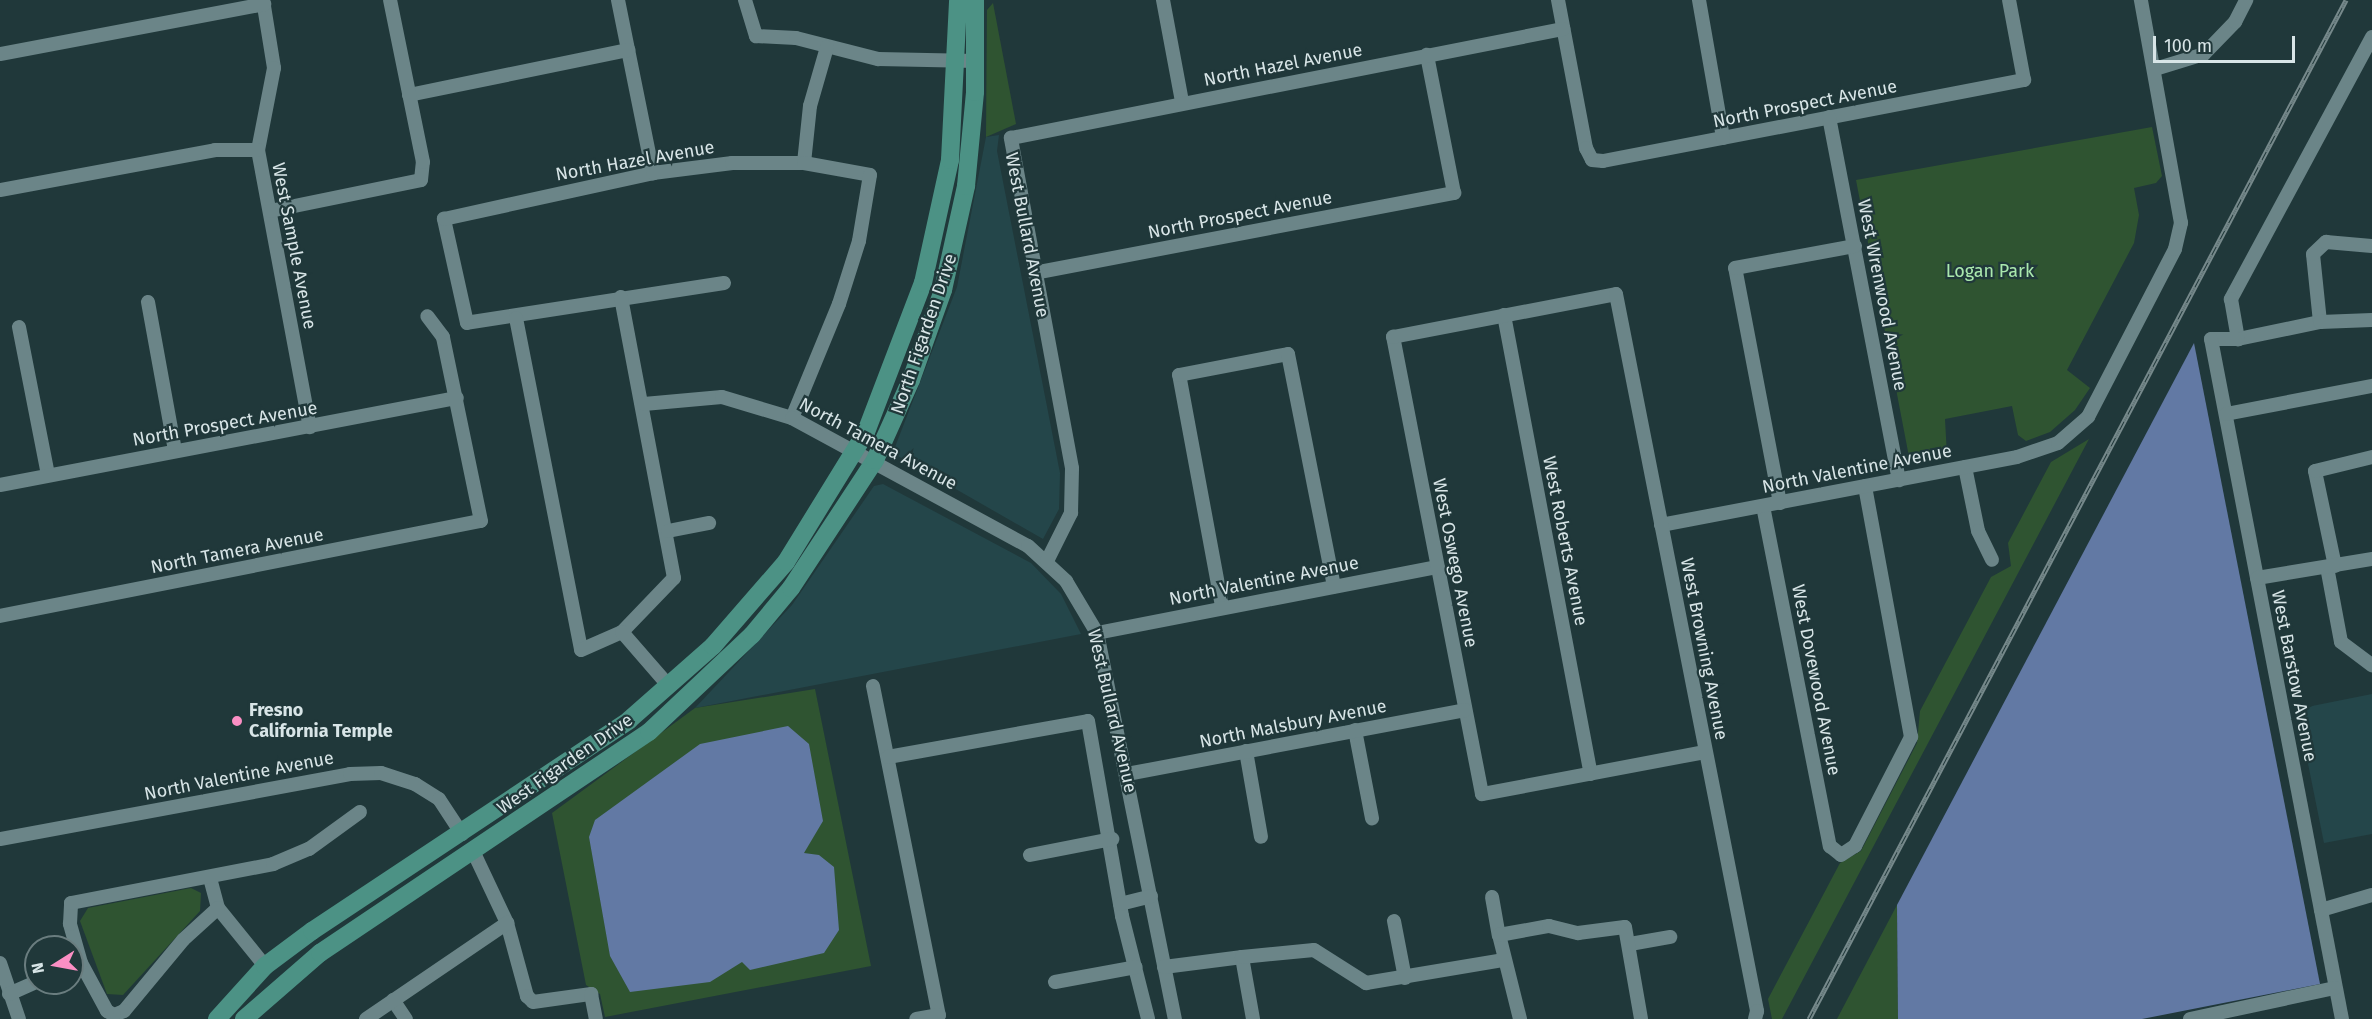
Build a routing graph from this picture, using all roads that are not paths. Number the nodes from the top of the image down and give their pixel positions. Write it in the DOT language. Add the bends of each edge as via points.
graph roads {
  1 [pos="390,0"];
  2 [pos="618,0"];
  3 [pos="745,0"];
  4 [pos="958,0"];
  5 [pos="975,0"];
  6 [pos="1162,0"];
  7 [pos="1558,0"];
  8 [pos="1699,0"];
  9 [pos="2009,0"];
  10 [pos="2141,0"];
  11 [pos="2246,0"];
  12 [pos="264,2"];
  13 [pos="1563,29"];
  14 [pos="2370,45"];
  15 [pos="827,47"];
  16 [pos="628,50"];
  17 [pos="0,54"];
  18 [pos="1427,55"];
  19 [pos="967,61"];
  20 [pos="2155,69"];
  21 [pos="409,95"];
  22 [pos="1182,102"];
  23 [pos="1829,117"];
  24 [pos="1011,138"];
  25 [pos="1724,138"];
  26 [pos="258,150"];
  27 [pos="804,163"];
  28 [pos="653,173"];
  29 [pos="0,190"];
  30 [pos="270,211"];
  31 [pos="1855,246"];
  32 [pos="2372,246"];
  33 [pos="1034,273"];
  34 [pos="724,283"];
  35 [pos="621,297"];
  36 [pos="148,302"];
  37 [pos="1504,315"];
  38 [pos="427,316"];
  39 [pos="516,318"];
  40 [pos="2372,320"];
  41 [pos="2320,322"];
  42 [pos="18,327"];
  43 [pos="2238,339"];
  44 [pos="2372,386"];
  45 [pos="457,398"];
  46 [pos="644,404"];
  47 [pos="2226,414"];
  48 [pos="792,418"];
  49 [pos="310,427"];
  50 [pos="856,450"];
  51 [pos="175,451"];
  52 [pos="2372,457"];
  53 [pos="875,460"];
  54 [pos="1965,467"];
  55 [pos="48,475"];
  56 [pos="1899,480"];
  57 [pos="0,485"];
  58 [pos="1865,486"];
  59 [pos="1780,503"];
  60 [pos="1763,506"];
  61 [pos="709,523"];
  62 [pos="1661,525"];
  63 [pos="668,531"];
  64 [pos="2372,559"];
  65 [pos="1992,560"];
  66 [pos="1047,561"];
  67 [pos="2331,566"];
  68 [pos="1438,567"];
  69 [pos="2257,578"];
  70 [pos="1334,586"];
  71 [pos="1222,606"];
  72 [pos="0,616"];
  73 [pos="622,632"];
  74 [pos="1097,633"];
  75 [pos="2372,664"];
  76 [pos="669,686"];
  77 [pos="873,686"];
  78 [pos="1466,710"];
  79 [pos="1355,730"];
  80 [pos="1246,751"];
  81 [pos="1705,752"];
  82 [pos="888,758"];
  83 [pos="1127,774"];
  84 [pos="1591,774"];
  85 [pos="360,812"];
  86 [pos="498,813"];
  87 [pos="1372,818"];
  88 [pos="462,834"];
  89 [pos="1261,837"];
  90 [pos="0,839"];
  91 [pos="1112,839"];
  92 [pos="473,851"];
  93 [pos="1030,855"];
  94 [pos="444,870"];
  95 [pos="210,878"];
  96 [pos="2372,895"];
  97 [pos="1150,896"];
  98 [pos="1492,897"];
  99 [pos="1120,904"];
  100 [pos="218,908"];
  101 [pos="2321,910"];
  102 [pos="1394,921"];
  103 [pos="507,923"];
  104 [pos="72,935"];
  105 [pos="1499,935"];
  106 [pos="1670,937"];
  107 [pos="1630,944"];
  108 [pos="1242,957"];
  109 [pos="1504,960"];
  110 [pos="0,963"];
  111 [pos="265,966"];
  112 [pos="1136,967"];
  113 [pos="1164,967"];
  114 [pos="84,977"];
  115 [pos="1405,978"];
  116 [pos="1055,982"];
  117 [pos="24,987"];
  118 [pos="2335,988"];
  119 [pos="9,994"];
  120 [pos="393,1000"];
  121 [pos="222,1015"];
  122 [pos="1756,1015"];
  123 [pos="19,1019"];
  124 [pos="244,1019"];
  125 [pos="366,1019"];
  126 [pos="406,1019"];
  127 [pos="596,1019"];
  128 [pos="916,1019"];
  129 [pos="1148,1019"];
  130 [pos="1174,1019"];
  131 [pos="1253,1019"];
  132 [pos="1520,1019"];
  133 [pos="1641,1019"];
  134 [pos="2190,1019"];
  135 [pos="2342,1019"];
  1 -- 21 [label="street"];
  2 -- 16 [label="street"];
  3 -- 15 [label="street" via="756,36 796,38"];
  4 -- 19 [label="main road"];
  5 -- 19 [label="main road"];
  6 -- 22 [label="street"];
  7 -- 13 [label="street"];
  8 -- 25 [label="street"];
  9 -- 23 [label="street, North Prospect Avenue" via="2025,80"];
  10 -- 20 [label="street"];
  11 -- 20 [label="street" via="2235,22 2204,54"];
  12 -- 17 [label="street"];
  12 -- 26 [label="street, West Sample Avenue" via="274,68"];
  13 -- 18 [label="street, North Hazel Avenue"];
  13 -- 25 [label="street, North Prospect Avenue" via="1592,160"];
  14 -- 43 [label="street" via="2231,299"];
  15 -- 19 [label="street" via="878,59"];
  15 -- 27 [label="street" via="810,106"];
  16 -- 21 [label="street"];
  16 -- 28 [label="street"];
  18 -- 22 [label="street, North Hazel Avenue"];
  18 -- 33 [label="street, North Prospect Avenue" via="1454,193"];
  19 -- 50 [label="main road, North Figarden Drive" via="927,266 900,354"];
  19 -- 53 [label="main road, North Figarden Drive" via="966,186 954,248 911,380"];
  20 -- 54 [label="street, North Valentine Avenue" via="2181,223 2175,249 2088,417 2058,443"];
  21 -- 30 [label="street" via="423,162 421,180"];
  22 -- 24 [label="street, North Hazel Avenue"];
  23 -- 25 [label="street, North Prospect Avenue"];
  23 -- 31 [label="street, West Wrenwood Avenue"];
  24 -- 33 [label="street, West Bullard Avenue"];
  26 -- 29 [label="street" via="215,150"];
  26 -- 30 [label="street, West Sample Avenue"];
  27 -- 28 [label="street, North Hazel Avenue" via="732,163"];
  27 -- 48 [label="street, North Hazel Avenue" via="870,175 859,242 839,304"];
  28 -- 39 [label="street, North Hazel Avenue" via="444,219 467,323"];
  30 -- 49 [label="street, West Sample Avenue"];
  31 -- 56 [label="street, West Wrenwood Avenue"];
  31 -- 59 [label="street" via="1735,268"];
  32 -- 41 [label="street" via="2326,242 2313,254"];
  33 -- 66 [label="street, West Bullard Avenue" via="1074,492 1065,533"];
  34 -- 35 [label="street"];
  35 -- 39 [label="street"];
  35 -- 46 [label="street"];
  36 -- 51 [label="street"];
  37 -- 62 [label="street, West Browning Avenue" via="1616,294"];
  37 -- 68 [label="street, West Oswego Avenue" via="1393,337"];
  37 -- 84 [label="street, West Roberts Avenue"];
  38 -- 45 [label="street" via="443,337"];
  39 -- 73 [label="street" via="581,650"];
  40 -- 41 [label="street"];
  41 -- 43 [label="street"];
  42 -- 55 [label="street"];
  43 -- 47 [label="street, West Barstow Avenue" via="2211,339"];
  44 -- 47 [label="street"];
  45 -- 49 [label="street, North Prospect Avenue"];
  45 -- 72 [label="street, North Tamera Avenue" via="481,521"];
  46 -- 48 [label="street, North Tamera Avenue" via="722,398"];
  46 -- 63 [label="street"];
  47 -- 69 [label="street, West Barstow Avenue"];
  48 -- 50 [label="street, North Tamera Avenue"];
  49 -- 51 [label="street, North Prospect Avenue"];
  50 -- 53 [label="street, North Tamera Avenue"];
  50 -- 76 [label="main road, West Figarden Drive" via="786,562 713,646"];
  51 -- 55 [label="street, North Prospect Avenue"];
  52 -- 67 [label="street" via="2315,471"];
  53 -- 66 [label="street, North Tamera Avenue"];
  53 -- 92 [label="main road, West Figarden Drive" via="791,588 687,699 598,770"];
  54 -- 56 [label="street, North Valentine Avenue"];
  54 -- 65 [label="street" via="1978,531"];
  55 -- 57 [label="street, North Prospect Avenue"];
  56 -- 58 [label="street, North Valentine Avenue"];
  58 -- 59 [label="street, North Valentine Avenue"];
  58 -- 60 [label="street, West Dovewood Avenue" via="1911,737 1855,846 1841,855 1830,846"];
  59 -- 60 [label="street, North Valentine Avenue"];
  60 -- 62 [label="street, North Valentine Avenue"];
  61 -- 63 [label="street"];
  62 -- 81 [label="street, West Browning Avenue"];
  63 -- 73 [label="street" via="674,578"];
  64 -- 67 [label="street"];
  66 -- 74 [label="street, West Bullard Avenue" via="1084,605"];
  67 -- 69 [label="street"];
  67 -- 75 [label="street" via="2341,642"];
  68 -- 70 [label="street, North Valentine Avenue"];
  68 -- 78 [label="street, West Oswego Avenue"];
  69 -- 101 [label="street, West Barstow Avenue"];
  70 -- 71 [label="street, North Valentine Avenue"];
  70 -- 71 [label="street" via="1288,354 1179,375"];
  71 -- 74 [label="street, North Valentine Avenue"];
  73 -- 76 [label="street"];
  74 -- 83 [label="street, West Bullard Avenue"];
  76 -- 86 [label="main road, West Figarden Drive"];
  77 -- 82 [label="street"];
  78 -- 79 [label="street, North Malsbury Avenue"];
  78 -- 84 [label="street, West Oswego Avenue" via="1482,794"];
  79 -- 80 [label="street, North Malsbury Avenue"];
  79 -- 87 [label="street"];
  80 -- 83 [label="street, North Malsbury Avenue"];
  80 -- 89 [label="street"];
  81 -- 84 [label="street"];
  81 -- 122 [label="street, West Browning Avenue"];
  82 -- 91 [label="street, West Bullard Avenue" via="1088,721"];
  82 -- 128 [label="street" via="939,1015"];
  83 -- 97 [label="street, West Bullard Avenue"];
  85 -- 95 [label="street" via="309,849 273,864"];
  86 -- 88 [label="main road, West Figarden Drive"];
  86 -- 92 [label="main road" via="475,838"];
  88 -- 90 [label="street, North Valentine Avenue" via="439,799 415,784 381,774 350,774"];
  88 -- 94 [label="main road" via="444,860"];
  88 -- 111 [label="main road, West Figarden Drive"];
  91 -- 93 [label="street"];
  91 -- 99 [label="street, West Bullard Avenue"];
  92 -- 94 [label="main road, West Figarden Drive"];
  92 -- 103 [label="street"];
  94 -- 124 [label="main road, West Figarden Drive" via="320,952"];
  95 -- 100 [label="street"];
  95 -- 104 [label="street" via="71,903"];
  96 -- 101 [label="street"];
  97 -- 99 [label="street"];
  97 -- 113 [label="street, West Bullard Avenue"];
  98 -- 105 [label="street"];
  99 -- 112 [label="street, West Bullard Avenue"];
  100 -- 111 [label="street"];
  100 -- 114 [label="street" via="183,940 131,1003 114,1015 99,1001"];
  101 -- 118 [label="street, West Barstow Avenue"];
  102 -- 115 [label="street"];
  103 -- 120 [label="street"];
  103 -- 127 [label="street" via="527,996 533,1002 591,994"];
  105 -- 107 [label="street" via="1549,926 1578,933 1625,927"];
  105 -- 109 [label="street"];
  106 -- 107 [label="street"];
  107 -- 133 [label="street"];
  108 -- 113 [label="street"];
  108 -- 115 [label="street" via="1314,950 1366,983"];
  108 -- 131 [label="street"];
  109 -- 115 [label="street"];
  109 -- 132 [label="street"];
  110 -- 119 [label="street"];
  111 -- 121 [label="main road, West Figarden Drive"];
  112 -- 116 [label="street"];
  112 -- 129 [label="street, West Bullard Avenue"];
  113 -- 130 [label="street, West Bullard Avenue"];
  117 -- 119 [label="street"];
  118 -- 134 [label="street"];
  118 -- 135 [label="street, West Barstow Avenue"];
  119 -- 123 [label="street"];
  120 -- 125 [label="street"];
  120 -- 126 [label="street"];
}
